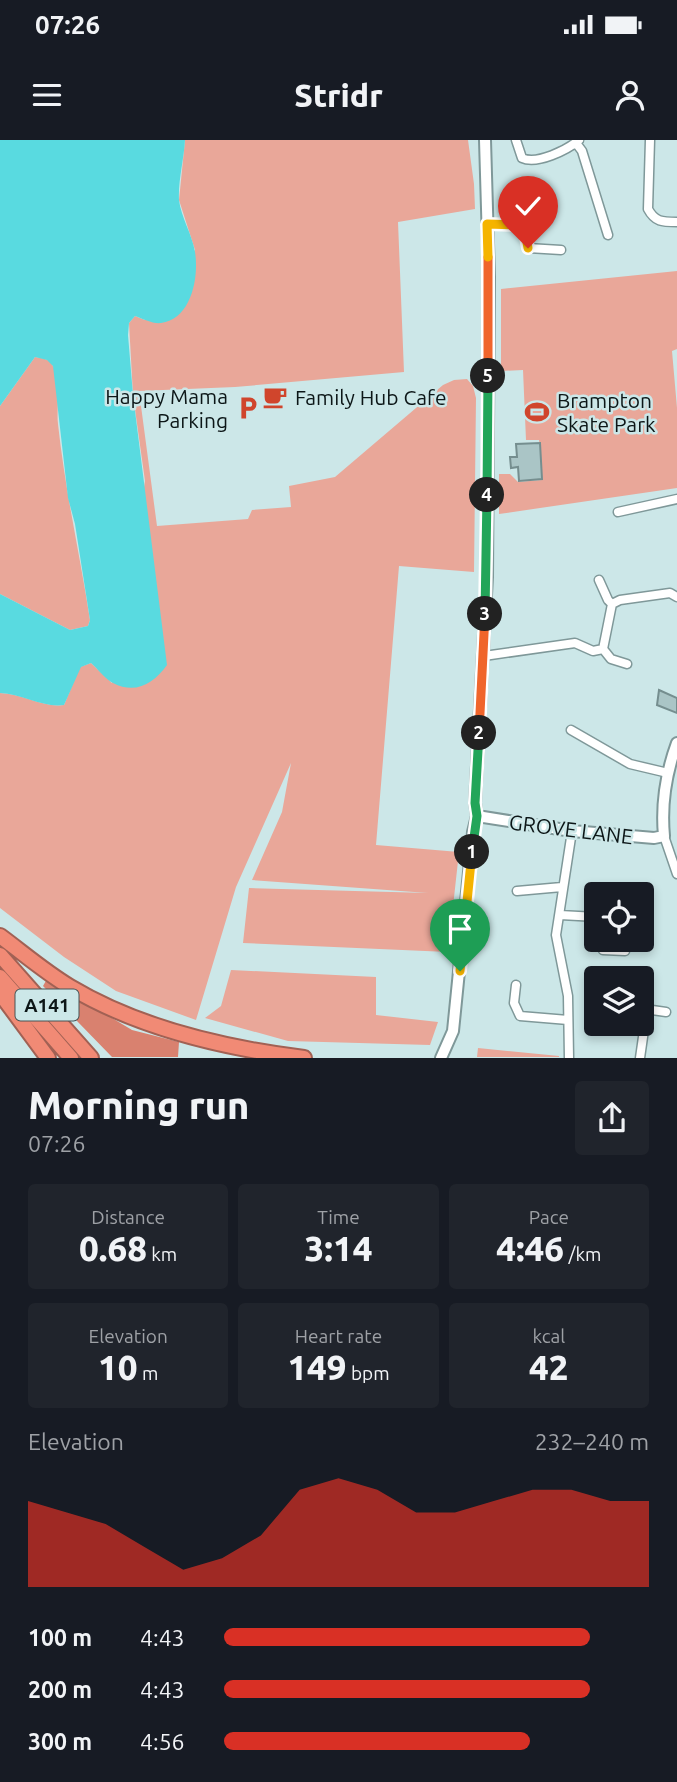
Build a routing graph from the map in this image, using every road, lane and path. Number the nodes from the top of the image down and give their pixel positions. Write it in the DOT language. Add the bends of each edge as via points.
graph roads {
  1 [pos="485,140"];
  2 [pos="516,140"];
  3 [pos="650,140"];
  4 [pos="577,142"];
  5 [pos="677,222"];
  6 [pos="487,224"];
  7 [pos="608,235"];
  8 [pos="561,250"];
  9 [pos="677,499"];
  10 [pos="618,512"];
  11 [pos="599,580"];
  12 [pos="677,597"];
  13 [pos="612,604"];
  14 [pos="603,649"];
  15 [pos="484,656"];
  16 [pos="627,664"];
  17 [pos="572,730"];
  18 [pos="677,743"];
  19 [pos="668,773"];
  20 [pos="477,816"];
  21 [pos="572,831"];
  22 [pos="664,836"];
  23 [pos="677,874"];
  24 [pos="562,887"];
  25 [pos="517,891"];
  26 [pos="560,915"];
  27 [pos="584,916"];
  28 [pos="0,936"];
  29 [pos="0,955"];
  30 [pos="0,977"];
  31 [pos="516,985"];
  32 [pos="0,993"];
  33 [pos="654,1010"];
  34 [pos="666,1012"];
  35 [pos="568,1020"];
  36 [pos="642,1036"];
  37 [pos="441,1057"];
  38 [pos="48,1058"];
  39 [pos="71,1058"];
  40 [pos="91,1058"];
  41 [pos="304,1058"];
  42 [pos="569,1058"];
  43 [pos="640,1058"];
  1 -- 6 [label="main road"];
  2 -- 4 [label="street" via="527,160"];
  3 -- 5 [label="street" via="648,209 653,219"];
  4 -- 7 [label="street"];
  6 -- 8 [label="street" via="514,225 525,232 528,248"];
  6 -- 15 [label="main road"];
  9 -- 10 [label="street"];
  11 -- 13 [label="street"];
  12 -- 13 [label="street" via="670,593"];
  13 -- 14 [label="street"];
  14 -- 15 [label="street" via="593,651 575,643"];
  14 -- 16 [label="street" via="611,659"];
  15 -- 20 [label="main road"];
  17 -- 19 [label="street" via="631,764"];
  18 -- 19 [label="main road"];
  19 -- 22 [label="main road"];
  20 -- 21 [label="main road, GROVE LANE"];
  20 -- 37 [label="main road" via="453,1031"];
  21 -- 22 [label="main road, GROVE LANE"];
  21 -- 24 [label="street"];
  22 -- 23 [label="street"];
  24 -- 25 [label="street"];
  24 -- 26 [label="street"];
  26 -- 27 [label="street"];
  26 -- 35 [label="street" via="556,935"];
  28 -- 41 [label="highway" via="69,986 134,1020 228,1046"];
  29 -- 40 [label="highway, A141"];
  30 -- 39 [label="highway, A141"];
  31 -- 35 [label="street" via="514,1003 520,1016"];
  32 -- 38 [label="highway"];
  33 -- 34 [label="street"];
  35 -- 42 [label="street"];
  36 -- 43 [label="street"];
}
